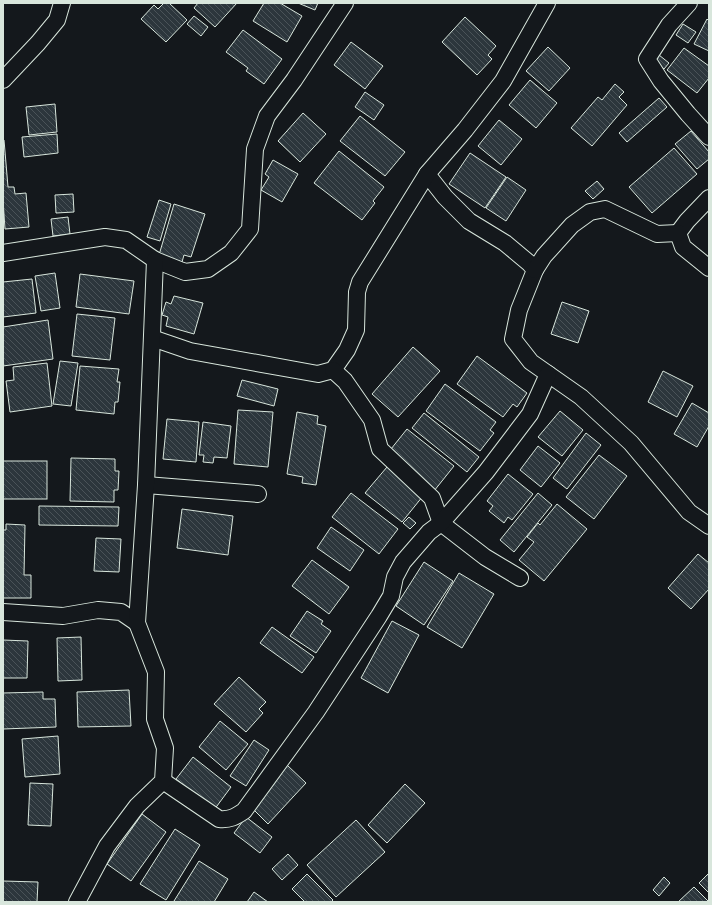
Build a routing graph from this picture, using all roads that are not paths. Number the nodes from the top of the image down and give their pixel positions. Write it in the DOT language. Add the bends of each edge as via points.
graph roads {
  1 [pos="62,3"];
  2 [pos="345,3"];
  3 [pos="547,3"];
  4 [pos="689,3"];
  5 [pos="3,80"];
  6 [pos="709,137"];
  7 [pos="426,174"];
  8 [pos="709,198"];
  9 [pos="678,233"];
  10 [pos="3,253"];
  11 [pos="155,260"];
  12 [pos="709,268"];
  13 [pos="535,270"];
  14 [pos="152,338"];
  15 [pos="333,370"];
  16 [pos="548,374"];
  17 [pos="146,485"];
  18 [pos="258,494"];
  19 [pos="441,523"];
  20 [pos="709,526"];
  21 [pos="520,578"];
  22 [pos="3,612"];
  23 [pos="137,623"];
  24 [pos="163,781"];
  25 [pos="77,902"];
  1 -- 5 [label="street" via="57,20"];
  2 -- 11 [label="street" via="267,116 255,148 250,229 231,252 208,269 185,272"];
  3 -- 7 [label="street" via="503,81"];
  4 -- 6 [label="street" via="669,25 647,59 661,81"];
  7 -- 13 [label="street" via="469,221 505,243"];
  7 -- 15 [label="street" via="360,282 356,292 356,330 347,350"];
  8 -- 9 [label="street"];
  9 -- 12 [label="street" via="683,247"];
  9 -- 13 [label="street" via="657,234 605,210 590,212 572,225"];
  10 -- 11 [label="street" via="106,237 126,240"];
  11 -- 14 [label="street"];
  13 -- 16 [label="street" via="519,310 513,339 531,362"];
  14 -- 15 [label="street" via="190,351 318,374"];
  14 -- 17 [label="street"];
  15 -- 19 [label="street" via="345,381 372,420 380,449 432,498"];
  16 -- 19 [label="street" via="530,414 486,472"];
  16 -- 20 [label="street" via="581,397 631,444 689,512"];
  17 -- 18 [label="street"];
  17 -- 23 [label="street"];
  19 -- 21 [label="street" via="485,557"];
  19 -- 24 [label="street" via="429,532 403,562 395,577 391,596 379,616 316,712 244,811 234,818 219,818"];
  22 -- 23 [label="street" via="63,616 98,610 121,612"];
  23 -- 24 [label="street" via="156,672 155,719 165,748"];
  24 -- 25 [label="street" via="137,806 107,846"];
}
